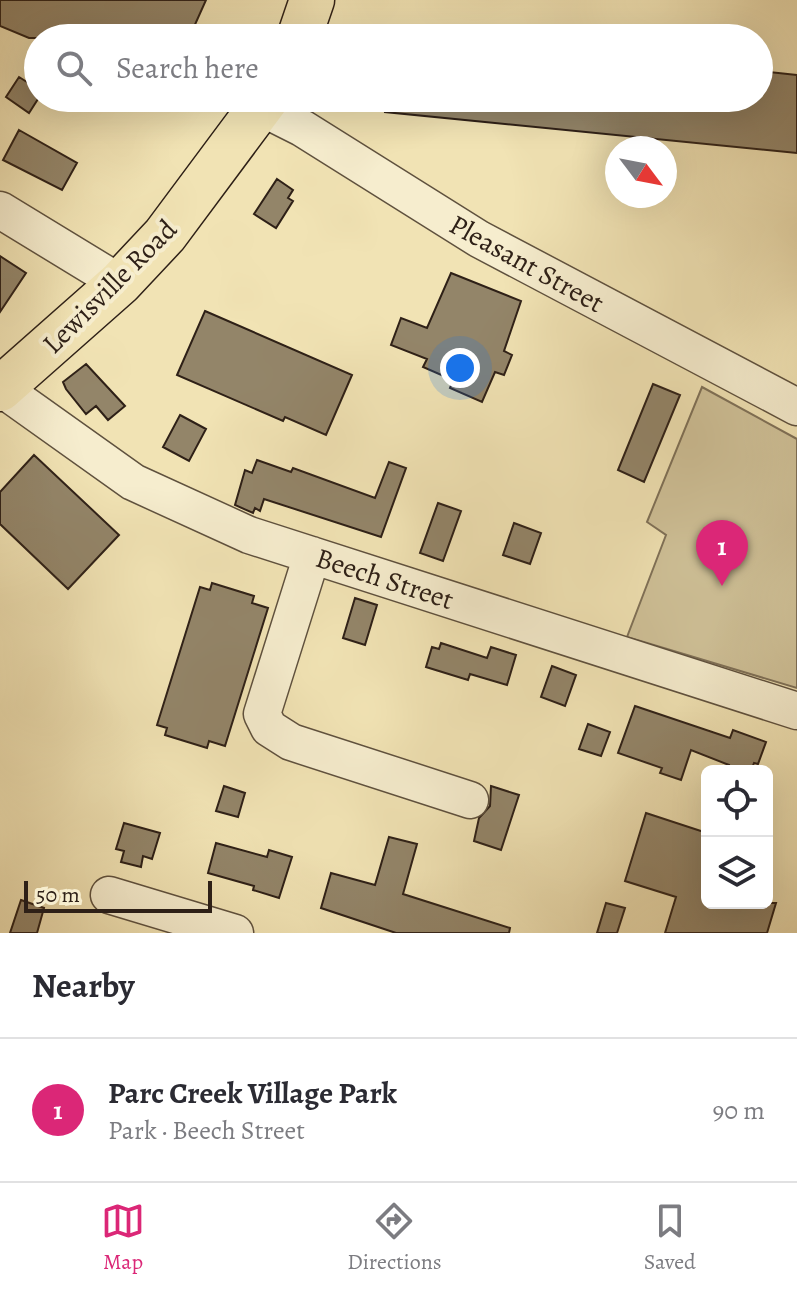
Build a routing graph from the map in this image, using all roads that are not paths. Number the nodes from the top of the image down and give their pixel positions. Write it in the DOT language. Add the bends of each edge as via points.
graph roads {
  1 [pos="312,0"];
  2 [pos="304,24"];
  3 [pos="257,112"];
  4 [pos="278,112"];
  5 [pos="0,210"];
  6 [pos="120,283"];
  7 [pos="0,388"];
  8 [pos="797,407"];
  9 [pos="312,555"];
  10 [pos="797,711"];
  11 [pos="470,800"];
  12 [pos="109,895"];
  13 [pos="193,927"];
  14 [pos="235,933"];
  1 -- 2 [label="main road"];
  3 -- 6 [label="main road, Lewisville Road" via="165,235"];
  4 -- 8 [label="street, Pleasant Street" via="479,239"];
  5 -- 6 [label="street"];
  6 -- 7 [label="main road, Lewisville Road"];
  7 -- 9 [label="street, Beech Street" via="133,482 249,535"];
  9 -- 10 [label="street, Beech Street"];
  9 -- 11 [label="street" via="262,714 269,728 291,742"];
  12 -- 13 [label="street"];
  13 -- 14 [label="street"];
}
